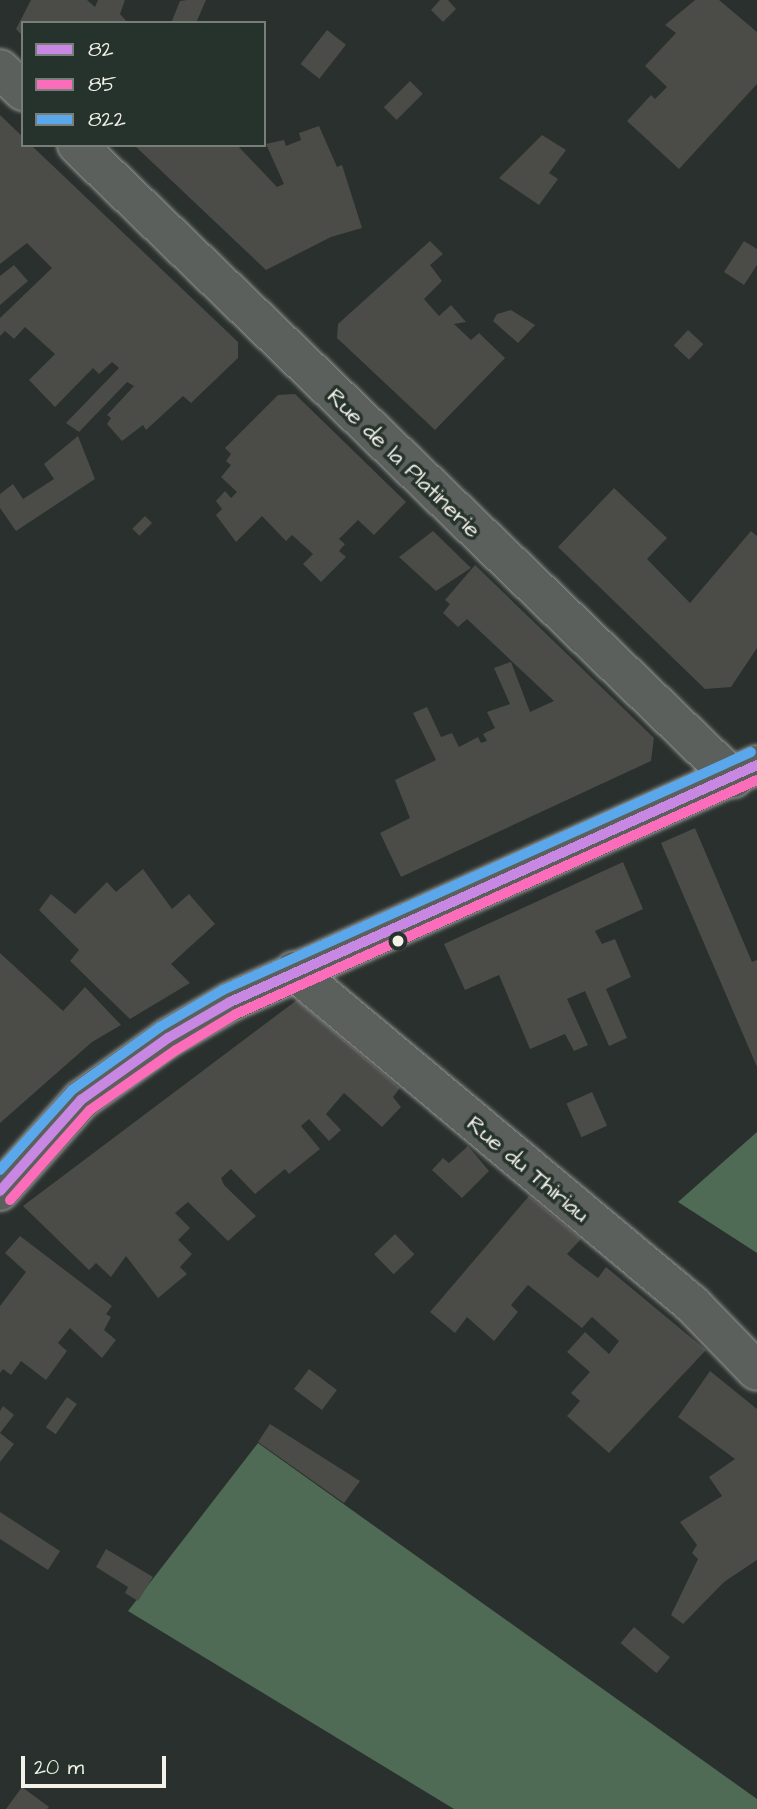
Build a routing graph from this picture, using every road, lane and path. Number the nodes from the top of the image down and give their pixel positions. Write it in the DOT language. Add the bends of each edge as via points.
graph roads {
  1 [pos="0,69"];
  2 [pos="21,90"];
  3 [pos="79,147"];
  4 [pos="757,737"];
  5 [pos="745,771"];
  6 [pos="294,971"];
  7 [pos="0,1191"];
  8 [pos="757,1371"];
  1 -- 2 [label="street"];
  3 -- 5 [label="street, Rue de la Platinerie"];
  4 -- 5 [label="street"];
  5 -- 6 [label="street"];
  6 -- 7 [label="street" via="168,1038 91,1093"];
  6 -- 8 [label="street, Rue du Thiriau" via="692,1304"];
}
